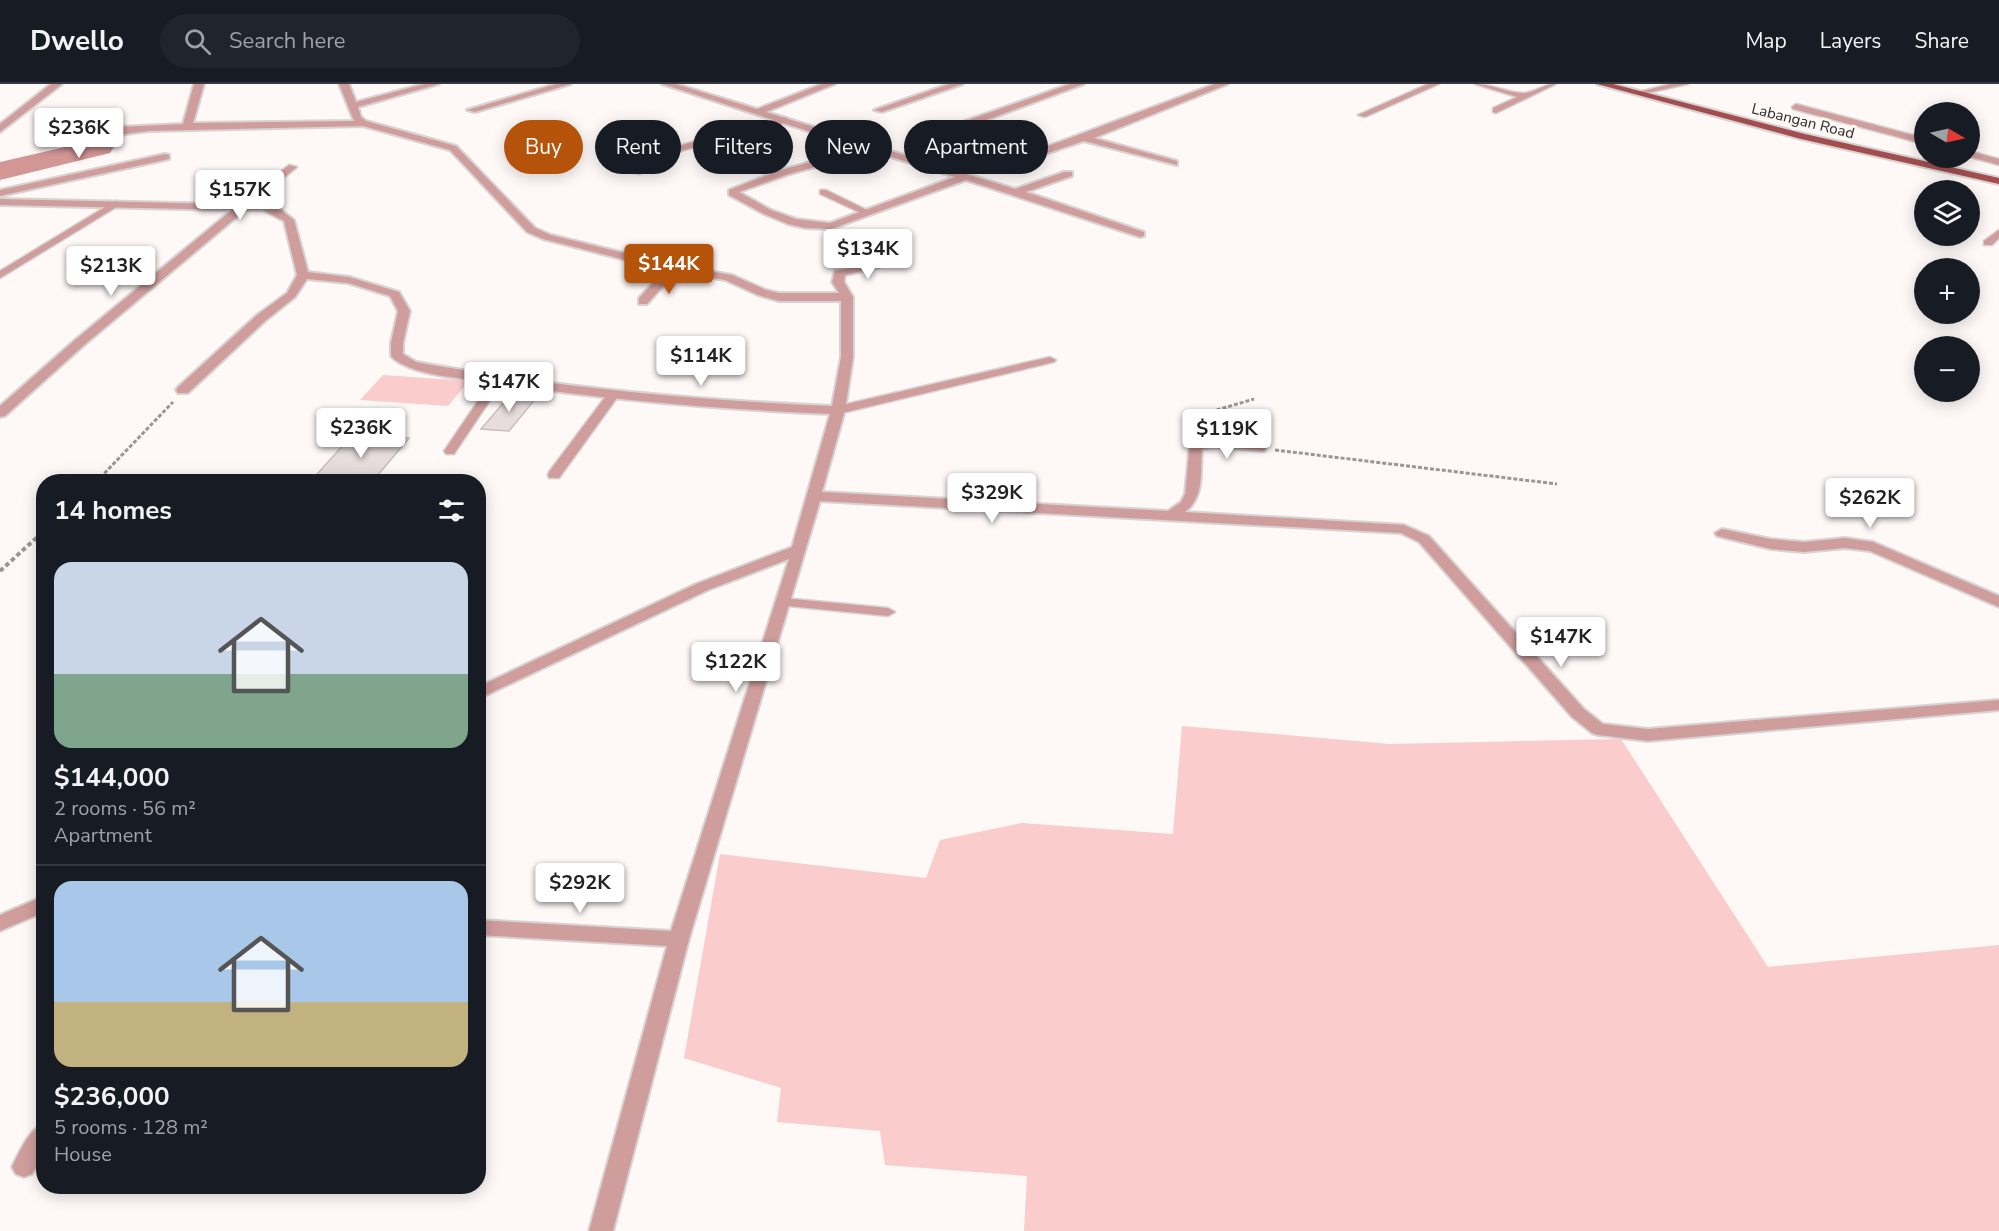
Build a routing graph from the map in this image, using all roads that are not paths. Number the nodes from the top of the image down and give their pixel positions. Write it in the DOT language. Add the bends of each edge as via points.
graph roads {
  1 [pos="57,84"];
  2 [pos="199,84"];
  3 [pos="344,84"];
  4 [pos="434,84"];
  5 [pos="566,84"];
  6 [pos="667,84"];
  7 [pos="830,84"];
  8 [pos="958,84"];
  9 [pos="1079,84"];
  10 [pos="1223,84"];
  11 [pos="1435,84"];
  12 [pos="1479,84"];
  13 [pos="1552,84"];
  14 [pos="1602,84"];
  15 [pos="1684,84"];
  16 [pos="1638,93"];
  17 [pos="1525,96"];
  18 [pos="352,106"];
  19 [pos="1796,107"];
  20 [pos="472,110"];
  21 [pos="879,110"];
  22 [pos="1496,110"];
  23 [pos="757,112"];
  24 [pos="1362,115"];
  25 [pos="784,120"];
  26 [pos="977,120"];
  27 [pos="363,123"];
  28 [pos="187,126"];
  29 [pos="0,129"];
  30 [pos="87,135"];
  31 [pos="1084,138"];
  32 [pos="1914,138"];
  33 [pos="1048,150"];
  34 [pos="165,157"];
  35 [pos="1980,157"];
  36 [pos="1999,162"];
  37 [pos="1173,163"];
  38 [pos="805,166"];
  39 [pos="292,167"];
  40 [pos="955,174"];
  41 [pos="1068,174"];
  42 [pos="964,177"];
  43 [pos="1999,181"];
  44 [pos="823,192"];
  45 [pos="0,193"];
  46 [pos="1014,193"];
  47 [pos="0,202"];
  48 [pos="118,203"];
  49 [pos="243,206"];
  50 [pos="866,212"];
  51 [pos="1999,233"];
  52 [pos="1140,234"];
  53 [pos="1988,243"];
  54 [pos="886,262"];
  55 [pos="673,268"];
  56 [pos="0,275"];
  57 [pos="303,275"];
  58 [pos="847,297"];
  59 [pos="643,302"];
  60 [pos="1050,360"];
  61 [pos="499,378"];
  62 [pos="183,390"];
  63 [pos="613,395"];
  64 [pos="838,410"];
  65 [pos="0,412"];
  66 [pos="1259,448"];
  67 [pos="450,451"];
  68 [pos="554,476"];
  69 [pos="814,496"];
  70 [pos="1173,515"];
  71 [pos="1722,533"];
  72 [pos="799,550"];
  73 [pos="783,602"];
  74 [pos="1999,602"];
  75 [pos="888,612"];
  76 [pos="486,690"];
  77 [pos="1999,705"];
  78 [pos="36,907"];
  79 [pos="0,924"];
  80 [pos="486,927"];
  81 [pos="679,939"];
  82 [pos="36,1147"];
  83 [pos="24,1167"];
  84 [pos="601,1231"];
  1 -- 29 [label="street"];
  2 -- 28 [label="street"];
  3 -- 18 [label="street"];
  4 -- 18 [label="street"];
  5 -- 20 [label="street"];
  6 -- 23 [label="street"];
  7 -- 23 [label="street"];
  8 -- 21 [label="street"];
  9 -- 26 [label="street"];
  10 -- 31 [label="street"];
  11 -- 24 [label="lane"];
  12 -- 17 [label="lane"];
  13 -- 17 [label="lane"];
  14 -- 16 [label="main road, Labangan Road"];
  15 -- 16 [label="lane"];
  16 -- 43 [label="main road, Labangan Road" via="1804,137"];
  17 -- 22 [label="lane"];
  18 -- 27 [label="street"];
  19 -- 32 [label="lane"];
  23 -- 25 [label="street"];
  27 -- 28 [label="street"];
  27 -- 55 [label="street" via="453,148 531,230"];
  28 -- 30 [label="street"];
  31 -- 33 [label="street"];
  31 -- 37 [label="street"];
  34 -- 45 [label="street"];
  35 -- 36 [label="lane"];
  38 -- 50 [label="street" via="733,193 765,212 807,226 831,226"];
  39 -- 49 [label="lane"];
  40 -- 42 [label="street"];
  41 -- 46 [label="street"];
  42 -- 46 [label="street"];
  42 -- 50 [label="street"];
  44 -- 50 [label="lane"];
  46 -- 52 [label="street"];
  47 -- 48 [label="street"];
  48 -- 49 [label="street"];
  48 -- 56 [label="lane"];
  49 -- 57 [label="street" via="270,209 289,220"];
  49 -- 65 [label="street"];
  51 -- 53 [label="lane"];
  54 -- 58 [label="street" via="838,273 838,282"];
  55 -- 58 [label="street" via="728,277 762,294 779,297"];
  55 -- 59 [label="street"];
  57 -- 61 [label="street" via="349,280 395,294 404,311 397,356 412,364"];
  57 -- 62 [label="street" via="291,294"];
  58 -- 64 [label="street" via="847,357"];
  60 -- 64 [label="lane"];
  61 -- 63 [label="street"];
  61 -- 67 [label="lane"];
  63 -- 64 [label="street" via="747,407"];
  63 -- 68 [label="lane"];
  64 -- 69 [label="street"];
  66 -- 70 [label="street" via="1217,443 1195,445 1192,494 1187,504"];
  69 -- 70 [label="street"];
  69 -- 72 [label="street"];
  70 -- 77 [label="street" via="1404,529 1413,533 1424,539 1578,713 1598,729 1648,735"];
  71 -- 74 [label="street" via="1771,544 1804,547 1845,543 1873,547"];
  72 -- 73 [label="street"];
  72 -- 76 [label="street" via="702,587"];
  73 -- 75 [label="lane"];
  73 -- 81 [label="street"];
  78 -- 79 [label="street"];
  80 -- 81 [label="street"];
  81 -- 84 [label="street"];
  82 -- 83 [label="street"];
}
